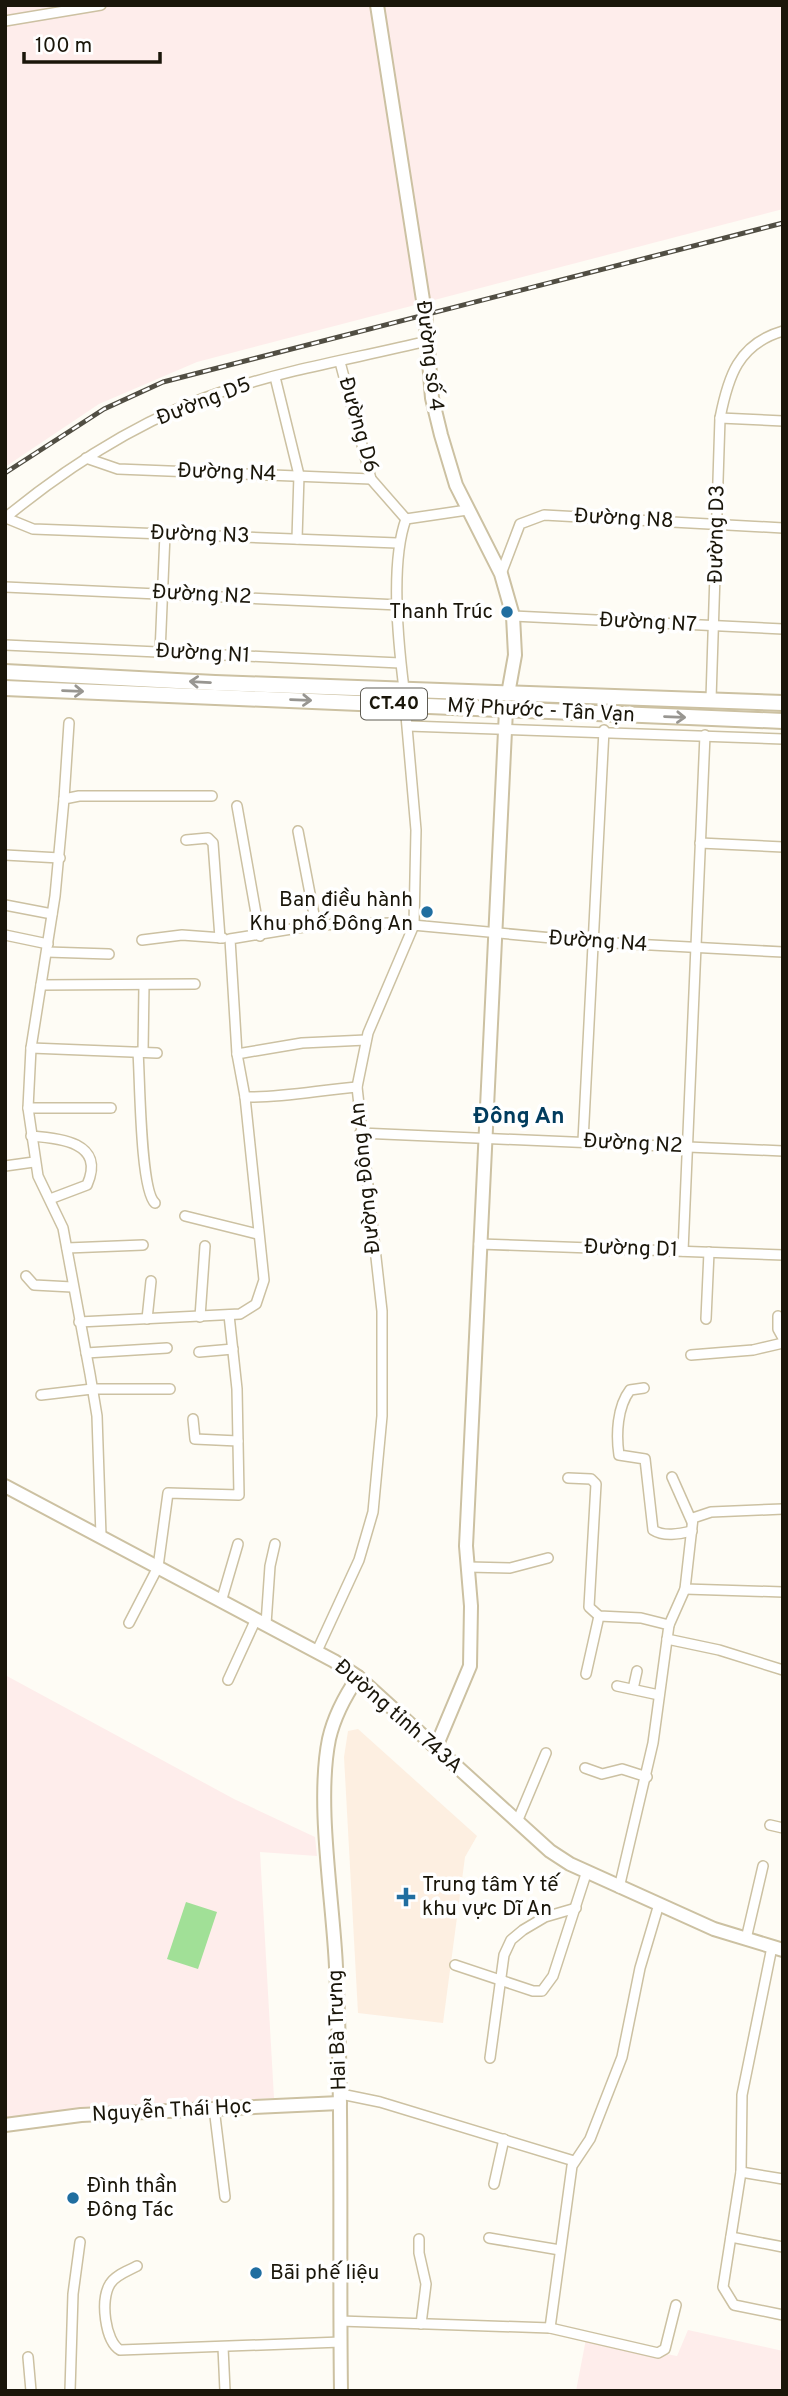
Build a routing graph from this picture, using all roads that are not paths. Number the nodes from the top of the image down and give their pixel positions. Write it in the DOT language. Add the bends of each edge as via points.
graph roads {
  1 [pos="101,5"];
  2 [pos="377,5"];
  3 [pos="5,21"];
  4 [pos="783,331"];
  5 [pos="427,341"];
  6 [pos="340,362"];
  7 [pos="275,377"];
  8 [pos="720,418"];
  9 [pos="783,421"];
  10 [pos="86,458"];
  11 [pos="299,475"];
  12 [pos="371,479"];
  13 [pos="467,510"];
  14 [pos="5,518"];
  15 [pos="406,519"];
  16 [pos="716,524"];
  17 [pos="783,528"];
  18 [pos="165,534"];
  19 [pos="297,539"];
  20 [pos="397,543"];
  21 [pos="501,574"];
  22 [pos="5,587"];
  23 [pos="163,593"];
  24 [pos="399,605"];
  25 [pos="513,616"];
  26 [pos="714,626"];
  27 [pos="783,629"];
  28 [pos="5,645"];
  29 [pos="160,653"];
  30 [pos="400,663"];
  31 [pos="5,672"];
  32 [pos="5,688"];
  33 [pos="404,688"];
  34 [pos="508,694"];
  35 [pos="711,699"];
  36 [pos="783,703"];
  37 [pos="405,704"];
  38 [pos="506,710"];
  39 [pos="783,721"];
  40 [pos="69,723"];
  41 [pos="408,726"];
  42 [pos="505,728"];
  43 [pos="604,730"];
  44 [pos="705,735"];
  45 [pos="783,738"];
  46 [pos="212,796"];
  47 [pos="64,799"];
  48 [pos="237,806"];
  49 [pos="298,831"];
  50 [pos="186,840"];
  51 [pos="700,843"];
  52 [pos="783,847"];
  53 [pos="5,855"];
  54 [pos="60,858"];
  55 [pos="5,905"];
  56 [pos="52,914"];
  57 [pos="316,925"];
  58 [pos="414,925"];
  59 [pos="493,934"];
  60 [pos="5,935"];
  61 [pos="260,936"];
  62 [pos="220,938"];
  63 [pos="230,939"];
  64 [pos="142,940"];
  65 [pos="595,943"];
  66 [pos="695,947"];
  67 [pos="47,948"];
  68 [pos="783,952"];
  69 [pos="109,954"];
  70 [pos="195,984"];
  71 [pos="41,985"];
  72 [pos="144,985"];
  73 [pos="366,1040"];
  74 [pos="31,1048"];
  75 [pos="141,1052"];
  76 [pos="157,1053"];
  77 [pos="237,1054"];
  78 [pos="357,1087"];
  79 [pos="245,1097"];
  80 [pos="28,1108"];
  81 [pos="111,1108"];
  82 [pos="360,1133"];
  83 [pos="31,1136"];
  84 [pos="484,1138"];
  85 [pos="583,1141"];
  86 [pos="687,1147"];
  87 [pos="783,1151"];
  88 [pos="34,1162"];
  89 [pos="5,1166"];
  90 [pos="50,1199"];
  91 [pos="155,1203"];
  92 [pos="185,1216"];
  93 [pos="257,1234"];
  94 [pos="479,1244"];
  95 [pos="143,1245"];
  96 [pos="205,1247"];
  97 [pos="67,1248"];
  98 [pos="683,1251"];
  99 [pos="709,1252"];
  100 [pos="783,1255"];
  101 [pos="26,1276"];
  102 [pos="151,1281"];
  103 [pos="72,1287"];
  104 [pos="229,1315"];
  105 [pos="778,1316"];
  106 [pos="200,1317"];
  107 [pos="147,1319"];
  108 [pos="706,1319"];
  109 [pos="79,1322"];
  110 [pos="783,1341"];
  111 [pos="167,1348"];
  112 [pos="233,1349"];
  113 [pos="199,1352"];
  114 [pos="86,1353"];
  115 [pos="691,1354"];
  116 [pos="644,1388"];
  117 [pos="170,1389"];
  118 [pos="92,1390"];
  119 [pos="41,1395"];
  120 [pos="193,1419"];
  121 [pos="238,1441"];
  122 [pos="672,1477"];
  123 [pos="568,1478"];
  124 [pos="5,1486"];
  125 [pos="783,1509"];
  126 [pos="692,1527"];
  127 [pos="101,1536"];
  128 [pos="238,1544"];
  129 [pos="275,1544"];
  130 [pos="548,1558"];
  131 [pos="158,1567"];
  132 [pos="468,1567"];
  133 [pos="685,1589"];
  134 [pos="783,1592"];
  135 [pos="221,1602"];
  136 [pos="599,1616"];
  137 [pos="261,1621"];
  138 [pos="129,1623"];
  139 [pos="669,1625"];
  140 [pos="667,1639"];
  141 [pos="317,1650"];
  142 [pos="783,1670"];
  143 [pos="637,1671"];
  144 [pos="586,1674"];
  145 [pos="358,1677"];
  146 [pos="228,1680"];
  147 [pos="617,1686"];
  148 [pos="633,1689"];
  149 [pos="659,1695"];
  150 [pos="436,1747"];
  151 [pos="546,1753"];
  152 [pos="585,1768"];
  153 [pos="647,1777"];
  154 [pos="517,1822"];
  155 [pos="770,1825"];
  156 [pos="783,1828"];
  157 [pos="763,1866"];
  158 [pos="586,1874"];
  159 [pos="619,1888"];
  160 [pos="659,1904"];
  161 [pos="576,1908"];
  162 [pos="746,1939"];
  163 [pos="778,1949"];
  164 [pos="455,1965"];
  165 [pos="501,1980"];
  166 [pos="489,2058"];
  167 [pos="340,2099"];
  168 [pos="214,2108"];
  169 [pos="6,2127"];
  170 [pos="504,2139"];
  171 [pos="574,2161"];
  172 [pos="741,2172"];
  173 [pos="783,2179"];
  174 [pos="494,2184"];
  175 [pos="225,2197"];
  176 [pos="731,2237"];
  177 [pos="489,2238"];
  178 [pos="419,2239"];
  179 [pos="80,2242"];
  180 [pos="783,2247"];
  181 [pos="560,2250"];
  182 [pos="137,2266"];
  183 [pos="676,2305"];
  184 [pos="783,2315"];
  185 [pos="340,2321"];
  186 [pos="421,2325"];
  187 [pos="550,2328"];
  188 [pos="341,2342"];
  189 [pos="223,2347"];
  190 [pos="28,2357"];
  191 [pos="31,2391"];
  192 [pos="70,2391"];
  193 [pos="225,2391"];
  194 [pos="341,2391"];
  1 -- 3 [label="street"];
  2 -- 5 [label="street, Đường số 4"];
  4 -- 8 [label="street, Đường D3" via="757,344 732,370"];
  5 -- 6 [label="street, Đường D5"];
  5 -- 13 [label="street, Đường số 4" via="440,435"];
  6 -- 7 [label="street, Đường D5"];
  6 -- 12 [label="street, Đường D6"];
  7 -- 10 [label="street, Đường D5" via="196,402"];
  7 -- 11 [label="street"];
  8 -- 9 [label="street"];
  8 -- 16 [label="street, Đường D3"];
  10 -- 11 [label="street, Đường N4" via="118,469"];
  10 -- 14 [label="street, Đường D5"];
  11 -- 12 [label="street, Đường N4"];
  11 -- 19 [label="street"];
  12 -- 15 [label="street, Đường D6"];
  13 -- 15 [label="street"];
  13 -- 21 [label="street, Đường số 4"];
  14 -- 18 [label="street, Đường N3" via="33,529"];
  15 -- 20 [label="street"];
  16 -- 17 [label="street, Đường N8"];
  16 -- 21 [label="street, Đường N8" via="530,518 514,535"];
  16 -- 26 [label="street, Đường D3"];
  18 -- 19 [label="street, Đường N3"];
  18 -- 23 [label="street"];
  19 -- 20 [label="street, Đường N3"];
  20 -- 24 [label="street"];
  21 -- 25 [label="street, Đường số 4"];
  22 -- 23 [label="street, Đường N2"];
  23 -- 24 [label="street, Đường N2"];
  23 -- 29 [label="street"];
  24 -- 30 [label="street"];
  25 -- 26 [label="street, Đường N7"];
  25 -- 34 [label="street, Đường số 4"];
  26 -- 27 [label="street, Đường N7"];
  26 -- 35 [label="street, Đường D3"];
  28 -- 29 [label="street, Đường N1"];
  29 -- 30 [label="street, Đường N1"];
  30 -- 33 [label="street"];
  33 -- 31 [label="main road, Mỹ Phước - Tân Vạn / CT.40, one-way"];
  32 -- 37 [label="main road, Mỹ Phước - Tân Vạn / CT.40, one-way"];
  33 -- 34 [label="main road, Mỹ Phước - Tân Vạn / CT.40"];
  34 -- 35 [label="main road, Mỹ Phước - Tân Vạn / CT.40"];
  34 -- 38 [label="main road"];
  35 -- 36 [label="main road, Mỹ Phước - Tân Vạn / CT.40"];
  37 -- 38 [label="main road, Mỹ Phước - Tân Vạn / CT.40"];
  37 -- 41 [label="street, Đường Đông An"];
  38 -- 39 [label="main road, Mỹ Phước - Tân Vạn / CT.40, one-way"];
  38 -- 42 [label="street"];
  40 -- 47 [label="street"];
  41 -- 42 [label="street"];
  41 -- 58 [label="street, Đường Đông An" via="416,830"];
  42 -- 43 [label="street"];
  42 -- 59 [label="street"];
  43 -- 44 [label="street"];
  43 -- 65 [label="street"];
  44 -- 45 [label="street"];
  44 -- 51 [label="street"];
  46 -- 47 [label="street"];
  47 -- 54 [label="street"];
  48 -- 61 [label="street"];
  49 -- 57 [label="street"];
  50 -- 62 [label="street" via="208,838 213,843"];
  51 -- 52 [label="street"];
  51 -- 66 [label="street"];
  53 -- 54 [label="street"];
  54 -- 56 [label="street"];
  55 -- 56 [label="street"];
  56 -- 67 [label="street"];
  57 -- 58 [label="street, Đường N4"];
  57 -- 61 [label="street, Đường N4"];
  58 -- 59 [label="street, Đường N4"];
  58 -- 73 [label="street, Đường Đông An"];
  59 -- 65 [label="street, Đường N4"];
  59 -- 84 [label="street"];
  60 -- 67 [label="street"];
  61 -- 63 [label="street, Đường N4"];
  62 -- 63 [label="street, Đường N4"];
  62 -- 64 [label="street, Đường N4" via="182,935"];
  63 -- 77 [label="street"];
  65 -- 66 [label="street, Đường N4"];
  65 -- 85 [label="street"];
  66 -- 68 [label="street, Đường N4"];
  66 -- 86 [label="street"];
  67 -- 69 [label="street"];
  67 -- 71 [label="street"];
  70 -- 72 [label="street"];
  71 -- 72 [label="street"];
  71 -- 74 [label="street"];
  72 -- 75 [label="street"];
  73 -- 77 [label="street" via="302,1043"];
  73 -- 78 [label="street, Đường Đông An"];
  74 -- 75 [label="street"];
  74 -- 80 [label="street"];
  75 -- 76 [label="street"];
  75 -- 91 [label="street" via="144,1158 149,1195"];
  77 -- 79 [label="street"];
  78 -- 79 [label="street" via="284,1098"];
  78 -- 82 [label="street, Đường Đông An"];
  79 -- 93 [label="street"];
  80 -- 81 [label="street"];
  80 -- 83 [label="street"];
  82 -- 84 [label="street, Đường N2"];
  82 -- 141 [label="street, Đường Đông An" via="382,1311 382,1416 368,1535"];
  83 -- 88 [label="street"];
  83 -- 90 [label="street" via="66,1139 84,1150 88,1159 91,1176 87,1185"];
  84 -- 85 [label="street, Đường N2"];
  84 -- 94 [label="street"];
  85 -- 86 [label="street, Đường N2"];
  86 -- 87 [label="street, Đường N2"];
  86 -- 98 [label="street"];
  88 -- 89 [label="street"];
  88 -- 90 [label="street"];
  90 -- 97 [label="street"];
  92 -- 93 [label="street"];
  93 -- 104 [label="street" via="263,1289 250,1310"];
  94 -- 98 [label="street, Đường D1"];
  94 -- 132 [label="street"];
  95 -- 97 [label="street"];
  96 -- 106 [label="street"];
  97 -- 103 [label="street"];
  98 -- 99 [label="street, Đường D1"];
  99 -- 100 [label="street, Đường D1"];
  99 -- 108 [label="street"];
  101 -- 103 [label="street" via="34,1285"];
  102 -- 107 [label="street"];
  103 -- 109 [label="street"];
  104 -- 106 [label="street"];
  104 -- 112 [label="street"];
  105 -- 110 [label="street"];
  106 -- 107 [label="street"];
  107 -- 109 [label="street"];
  109 -- 114 [label="street"];
  110 -- 115 [label="street" via="753,1350"];
  111 -- 114 [label="street"];
  112 -- 113 [label="street"];
  112 -- 121 [label="street"];
  114 -- 118 [label="street"];
  116 -- 126 [label="street" via="630,1390 626,1396 617,1430 619,1455 645,1459 653,1530 675,1534"];
  117 -- 118 [label="street"];
  118 -- 119 [label="street"];
  118 -- 127 [label="street"];
  120 -- 121 [label="street" via="195,1439"];
  121 -- 131 [label="street" via="239,1495 168,1493"];
  122 -- 126 [label="street"];
  123 -- 136 [label="street" via="591,1479 596,1484 587,1599"];
  124 -- 127 [label="street, Đường tỉnh 743A"];
  125 -- 126 [label="street" via="711,1512 697,1515"];
  126 -- 133 [label="street"];
  127 -- 131 [label="street, Đường tỉnh 743A"];
  128 -- 135 [label="street"];
  129 -- 137 [label="street"];
  130 -- 132 [label="street" via="510,1568"];
  131 -- 135 [label="street, Đường tỉnh 743A"];
  131 -- 138 [label="street"];
  132 -- 150 [label="street" via="470,1666"];
  133 -- 134 [label="street"];
  133 -- 139 [label="street"];
  135 -- 137 [label="street, Đường tỉnh 743A"];
  136 -- 139 [label="street"];
  136 -- 144 [label="street"];
  137 -- 141 [label="street, Đường tỉnh 743A"];
  137 -- 146 [label="street"];
  139 -- 140 [label="street"];
  140 -- 142 [label="street"];
  140 -- 149 [label="street"];
  141 -- 145 [label="street, Đường tỉnh 743A"];
  143 -- 148 [label="street"];
  145 -- 150 [label="street, Đường tỉnh 743A"];
  145 -- 167 [label="street, Hai Bà Trưng" via="337,1714 327,1766"];
  147 -- 148 [label="street"];
  148 -- 149 [label="street"];
  149 -- 153 [label="street"];
  150 -- 154 [label="street, Đường tỉnh 743A"];
  151 -- 154 [label="street"];
  152 -- 153 [label="street" via="602,1774 622,1769"];
  153 -- 159 [label="street"];
  154 -- 158 [label="street, Đường tỉnh 743A"];
  155 -- 156 [label="street"];
  157 -- 162 [label="street"];
  158 -- 159 [label="street, Đường tỉnh 743A"];
  158 -- 161 [label="street"];
  159 -- 160 [label="street, Đường tỉnh 743A"];
  160 -- 162 [label="street, Đường tỉnh 743A"];
  160 -- 171 [label="street" via="622,2057 590,2139"];
  161 -- 165 [label="street" via="545,1917 515,1936 506,1948"];
  161 -- 165 [label="street" via="545,1989 533,1991"];
  162 -- 163 [label="street, Đường tỉnh 743A"];
  163 -- 172 [label="street" via="743,2086"];
  164 -- 165 [label="street"];
  165 -- 166 [label="street"];
  167 -- 168 [label="street, Nguyễn Thái Học"];
  167 -- 170 [label="street" via="380,2102"];
  167 -- 185 [label="street, Hai Bà Trưng"];
  168 -- 169 [label="street, Nguyễn Thái Học" via="81,2115"];
  168 -- 175 [label="street"];
  170 -- 171 [label="street"];
  170 -- 174 [label="street"];
  171 -- 181 [label="street"];
  172 -- 173 [label="street"];
  172 -- 176 [label="street"];
  176 -- 180 [label="street"];
  176 -- 184 [label="street" via="723,2287 729,2301"];
  177 -- 181 [label="street"];
  178 -- 186 [label="street" via="426,2284"];
  179 -- 192 [label="street" via="73,2294"];
  181 -- 187 [label="street"];
  182 -- 189 [label="street" via="114,2278 107,2288 113,2344 120,2350"];
  183 -- 187 [label="street" via="665,2349 658,2353"];
  185 -- 186 [label="street"];
  185 -- 188 [label="street, Hai Bà Trưng"];
  186 -- 187 [label="street"];
  188 -- 189 [label="street"];
  188 -- 194 [label="street, Hai Bà Trưng"];
  189 -- 193 [label="street"];
  190 -- 191 [label="street"];
}
